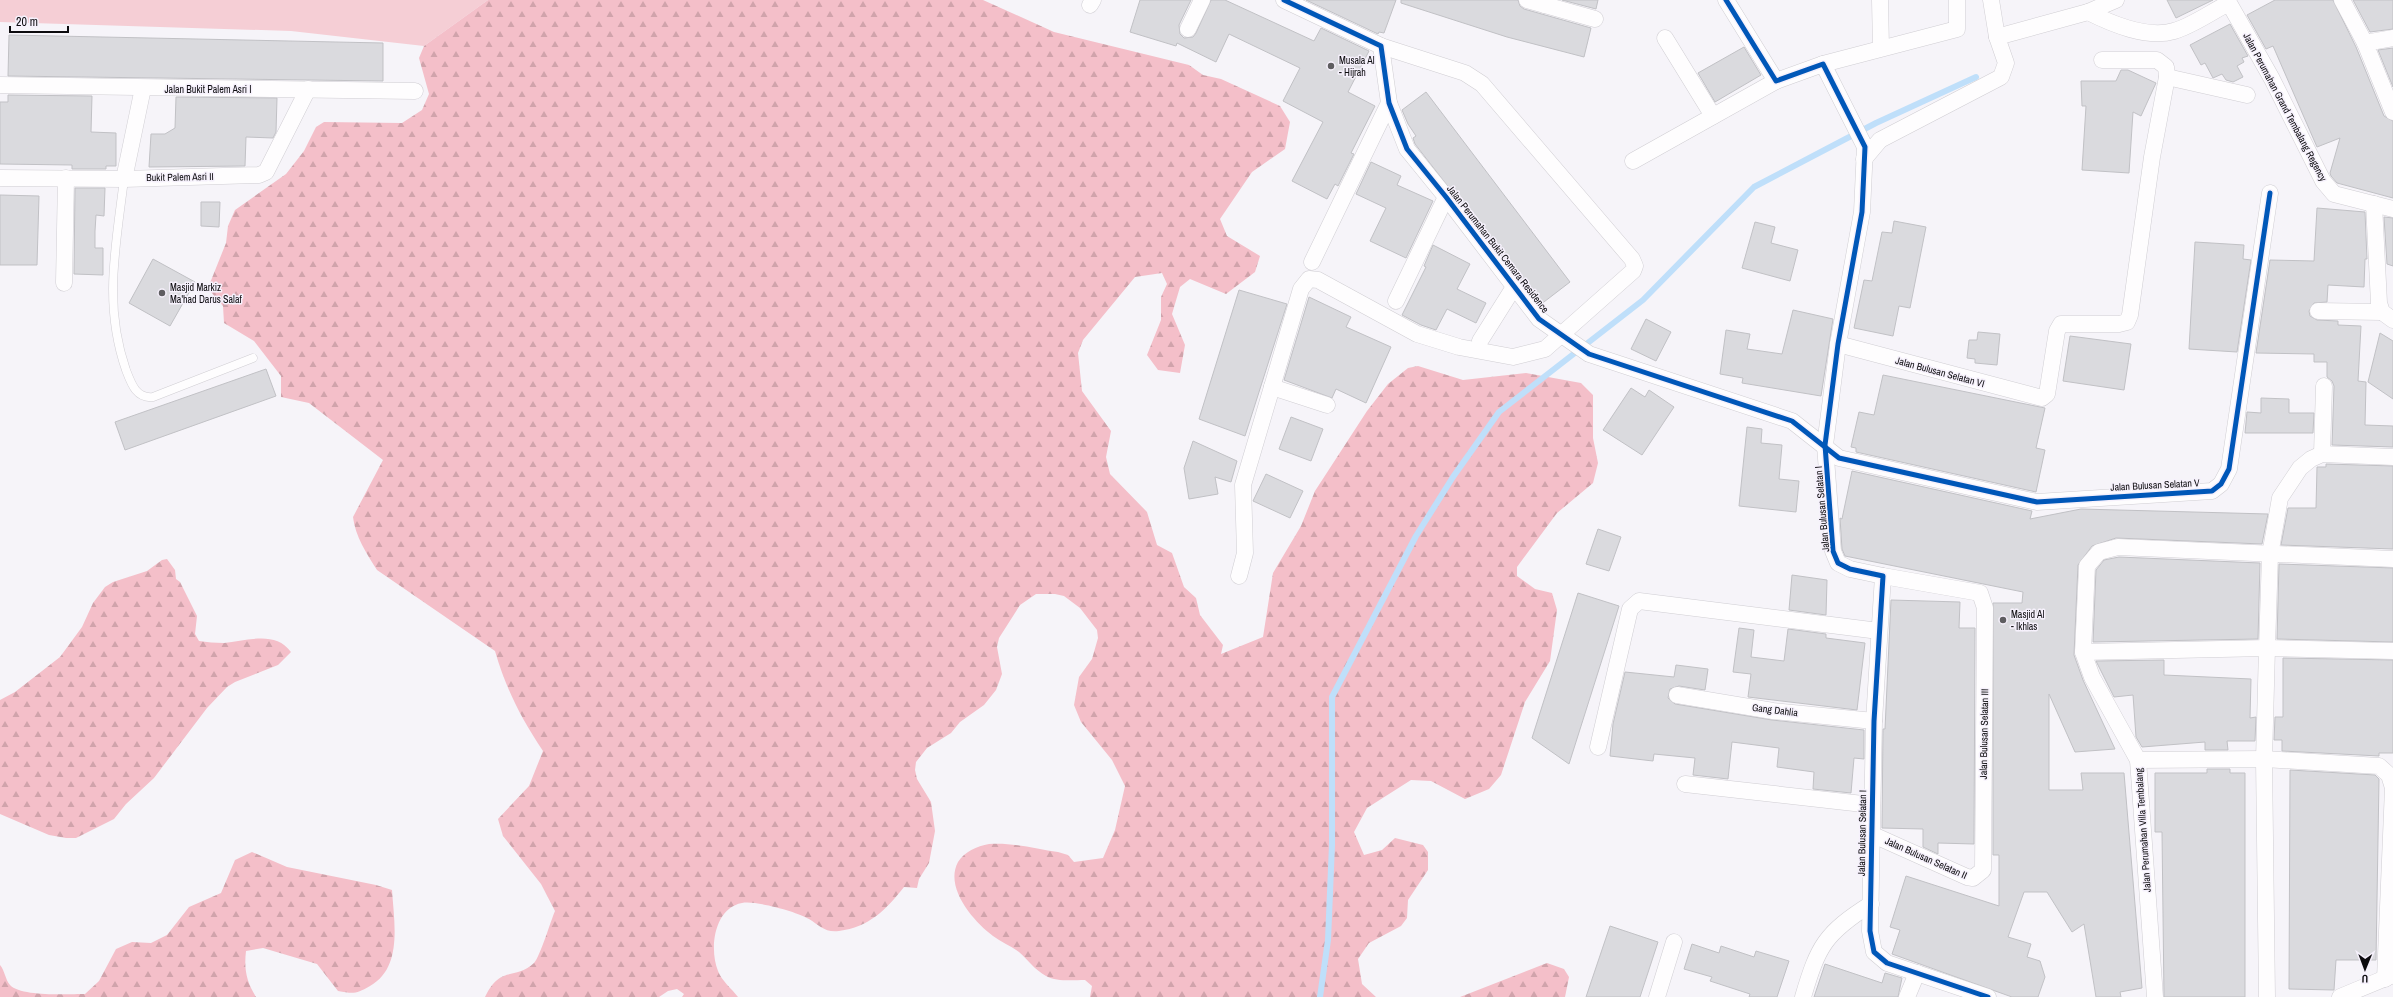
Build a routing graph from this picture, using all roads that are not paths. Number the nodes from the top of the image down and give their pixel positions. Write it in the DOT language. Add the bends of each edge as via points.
graph roads {
  1 [pos="1202,0"];
  2 [pos="1284,0"];
  3 [pos="1527,0"];
  4 [pos="1726,0"];
  5 [pos="1880,0"];
  6 [pos="1957,0"];
  7 [pos="1991,0"];
  8 [pos="2116,0"];
  9 [pos="2342,0"];
  10 [pos="2231,2"];
  11 [pos="1546,3"];
  12 [pos="1302,4"];
  13 [pos="2088,12"];
  14 [pos="1595,19"];
  15 [pos="1188,29"];
  16 [pos="1997,37"];
  17 [pos="1665,38"];
  18 [pos="2393,38"];
  19 [pos="2365,43"];
  20 [pos="1381,46"];
  21 [pos="1881,48"];
  22 [pos="2102,60"];
  23 [pos="1823,64"];
  24 [pos="2166,77"];
  25 [pos="1776,82"];
  26 [pos="0,85"];
  27 [pos="143,88"];
  28 [pos="308,89"];
  29 [pos="416,91"];
  30 [pos="2247,95"];
  31 [pos="1389,103"];
  32 [pos="2393,112"];
  33 [pos="1713,116"];
  34 [pos="1864,153"];
  35 [pos="1633,161"];
  36 [pos="0,178"];
  37 [pos="66,178"];
  38 [pos="124,179"];
  39 [pos="2270,193"];
  40 [pos="1446,197"];
  41 [pos="2374,204"];
  42 [pos="2393,209"];
  43 [pos="1312,262"];
  44 [pos="64,283"];
  45 [pos="1514,287"];
  46 [pos="1396,301"];
  47 [pos="2318,311"];
  48 [pos="2388,316"];
  49 [pos="1568,340"];
  50 [pos="1480,341"];
  51 [pos="1838,344"];
  52 [pos="254,358"];
  53 [pos="2324,386"];
  54 [pos="1272,387"];
  55 [pos="1327,405"];
  56 [pos="1825,445"];
  57 [pos="2322,454"];
  58 [pos="2393,457"];
  59 [pos="2270,555"];
  60 [pos="2393,559"];
  61 [pos="1239,576"];
  62 [pos="1883,576"];
  63 [pos="1880,631"];
  64 [pos="2267,648"];
  65 [pos="2393,651"];
  66 [pos="2083,652"];
  67 [pos="1677,695"];
  68 [pos="1874,721"];
  69 [pos="1598,747"];
  70 [pos="2264,759"];
  71 [pos="2138,760"];
  72 [pos="1685,784"];
  73 [pos="1872,805"];
  74 [pos="1871,834"];
  75 [pos="1980,874"];
  76 [pos="1870,904"];
  77 [pos="1674,942"];
  78 [pos="1917,973"];
  79 [pos="2389,977"];
  80 [pos="1656,997"];
  81 [pos="1803,997"];
  82 [pos="1907,997"];
  83 [pos="1988,997"];
  84 [pos="2155,997"];
  85 [pos="2267,997"];
  86 [pos="2340,997"];
  1 -- 15 [label="street"];
  2 -- 12 [label="street"];
  3 -- 11 [label="street"];
  4 -- 25 [label="street"];
  5 -- 21 [label="street"];
  6 -- 21 [label="street" via="1957,29"];
  7 -- 16 [label="street"];
  8 -- 13 [label="street"];
  9 -- 19 [label="street"];
  10 -- 13 [label="street, Jalan Perumahan Grand Tembalang Regency" via="2174,31 2159,34 2144,32"];
  10 -- 41 [label="street, Jalan Perumahan Grand Tembalang Regency" via="2323,181 2334,194"];
  11 -- 14 [label="street"];
  12 -- 20 [label="street"];
  13 -- 16 [label="street"];
  16 -- 34 [label="street" via="2006,63 2001,77 1880,140"];
  17 -- 33 [label="street"];
  18 -- 19 [label="street"];
  19 -- 32 [label="street"];
  20 -- 31 [label="street, Jalan Perumahan Bukit Cemara Residence"];
  20 -- 49 [label="street" via="1465,74 1482,84 1632,259 1634,271"];
  21 -- 23 [label="street"];
  22 -- 24 [label="street" via="2157,60 2166,67"];
  23 -- 25 [label="street"];
  23 -- 34 [label="street, Jalan Bulusan Selatan I" via="1851,117"];
  24 -- 30 [label="street"];
  24 -- 51 [label="street, Jalan Bulusan Selatan VI" via="2130,315 2127,322 2119,324 2062,324 2056,331 2047,394 2042,398"];
  25 -- 33 [label="street"];
  26 -- 27 [label="street, Jalan Bukit Palem Asri I"];
  27 -- 28 [label="street, Jalan Bukit Palem Asri I"];
  27 -- 38 [label="street"];
  28 -- 29 [label="street, Jalan Bukit Palem Asri I"];
  28 -- 38 [label="street, Bukit Palem Asri II" via="266,172 246,176"];
  31 -- 40 [label="street, Jalan Perumahan Bukit Cemara Residence" via="1406,149"];
  31 -- 43 [label="street"];
  33 -- 35 [label="street"];
  34 -- 51 [label="street, Jalan Bulusan Selatan I" via="1862,212"];
  36 -- 37 [label="street, Bukit Palem Asri II"];
  37 -- 38 [label="street, Bukit Palem Asri II"];
  37 -- 44 [label="street"];
  38 -- 52 [label="lane" via="111,297 116,342 135,391 144,397 153,398"];
  39 -- 56 [label="street, Jalan Bulusan Selatan V" via="2228,468 2221,484 2212,491 2037,502 1839,458"];
  40 -- 45 [label="street, Jalan Perumahan Bukit Cemara Residence"];
  40 -- 46 [label="street"];
  41 -- 42 [label="street, Jalan Perumahan Grand Tembalang Regency"];
  41 -- 48 [label="street" via="2379,303"];
  45 -- 49 [label="street, Jalan Perumahan Bukit Cemara Residence" via="1539,319"];
  45 -- 50 [label="street"];
  47 -- 48 [label="street"];
  49 -- 54 [label="street" via="1513,357 1459,347 1417,334 1318,280 1309,278 1301,289"];
  49 -- 56 [label="street, Jalan Perumahan Bukit Cemara Residence" via="1589,354 1768,411 1792,421"];
  51 -- 56 [label="street, Jalan Bulusan Selatan I"];
  53 -- 57 [label="street"];
  54 -- 55 [label="street"];
  54 -- 61 [label="street" via="1243,485 1245,553"];
  56 -- 62 [label="street, Jalan Bulusan Selatan I" via="1833,551 1838,563"];
  57 -- 58 [label="street"];
  57 -- 59 [label="street" via="2300,468 2280,498"];
  59 -- 60 [label="street, Jalan Perumahan Villa Tembalang"];
  59 -- 64 [label="street"];
  59 -- 66 [label="street, Jalan Perumahan Villa Tembalang" via="2118,547 2099,552 2087,566"];
  62 -- 63 [label="street, Jalan Bulusan Selatan I"];
  62 -- 75 [label="street, Jalan Bulusan Selatan III" via="1980,593 1985,608 1983,870"];
  63 -- 68 [label="street, Jalan Bulusan Selatan I"];
  63 -- 69 [label="street" via="1639,601 1630,610"];
  64 -- 65 [label="street"];
  64 -- 66 [label="street"];
  64 -- 70 [label="street"];
  66 -- 71 [label="street, Jalan Perumahan Villa Tembalang" via="2092,677"];
  67 -- 68 [label="street, Gang Dahlia" via="1774,711"];
  68 -- 73 [label="street, Jalan Bulusan Selatan I"];
  70 -- 71 [label="street"];
  70 -- 79 [label="street" via="2379,766 2389,775 2393,788"];
  70 -- 85 [label="street"];
  71 -- 84 [label="street, Jalan Perumahan Villa Tembalang"];
  72 -- 73 [label="street"];
  73 -- 74 [label="street, Jalan Bulusan Selatan I"];
  74 -- 75 [label="street, Jalan Bulusan Selatan II" via="1967,877 1973,878"];
  74 -- 76 [label="street, Jalan Bulusan Selatan I"];
  76 -- 78 [label="street, Jalan Bulusan Selatan I" via="1870,931 1874,952 1887,963"];
  76 -- 81 [label="street" via="1831,934 1815,958"];
  77 -- 80 [label="street"];
  78 -- 82 [label="street"];
  78 -- 83 [label="street, Jalan Bulusan Selatan I"];
  79 -- 86 [label="street"];
}
